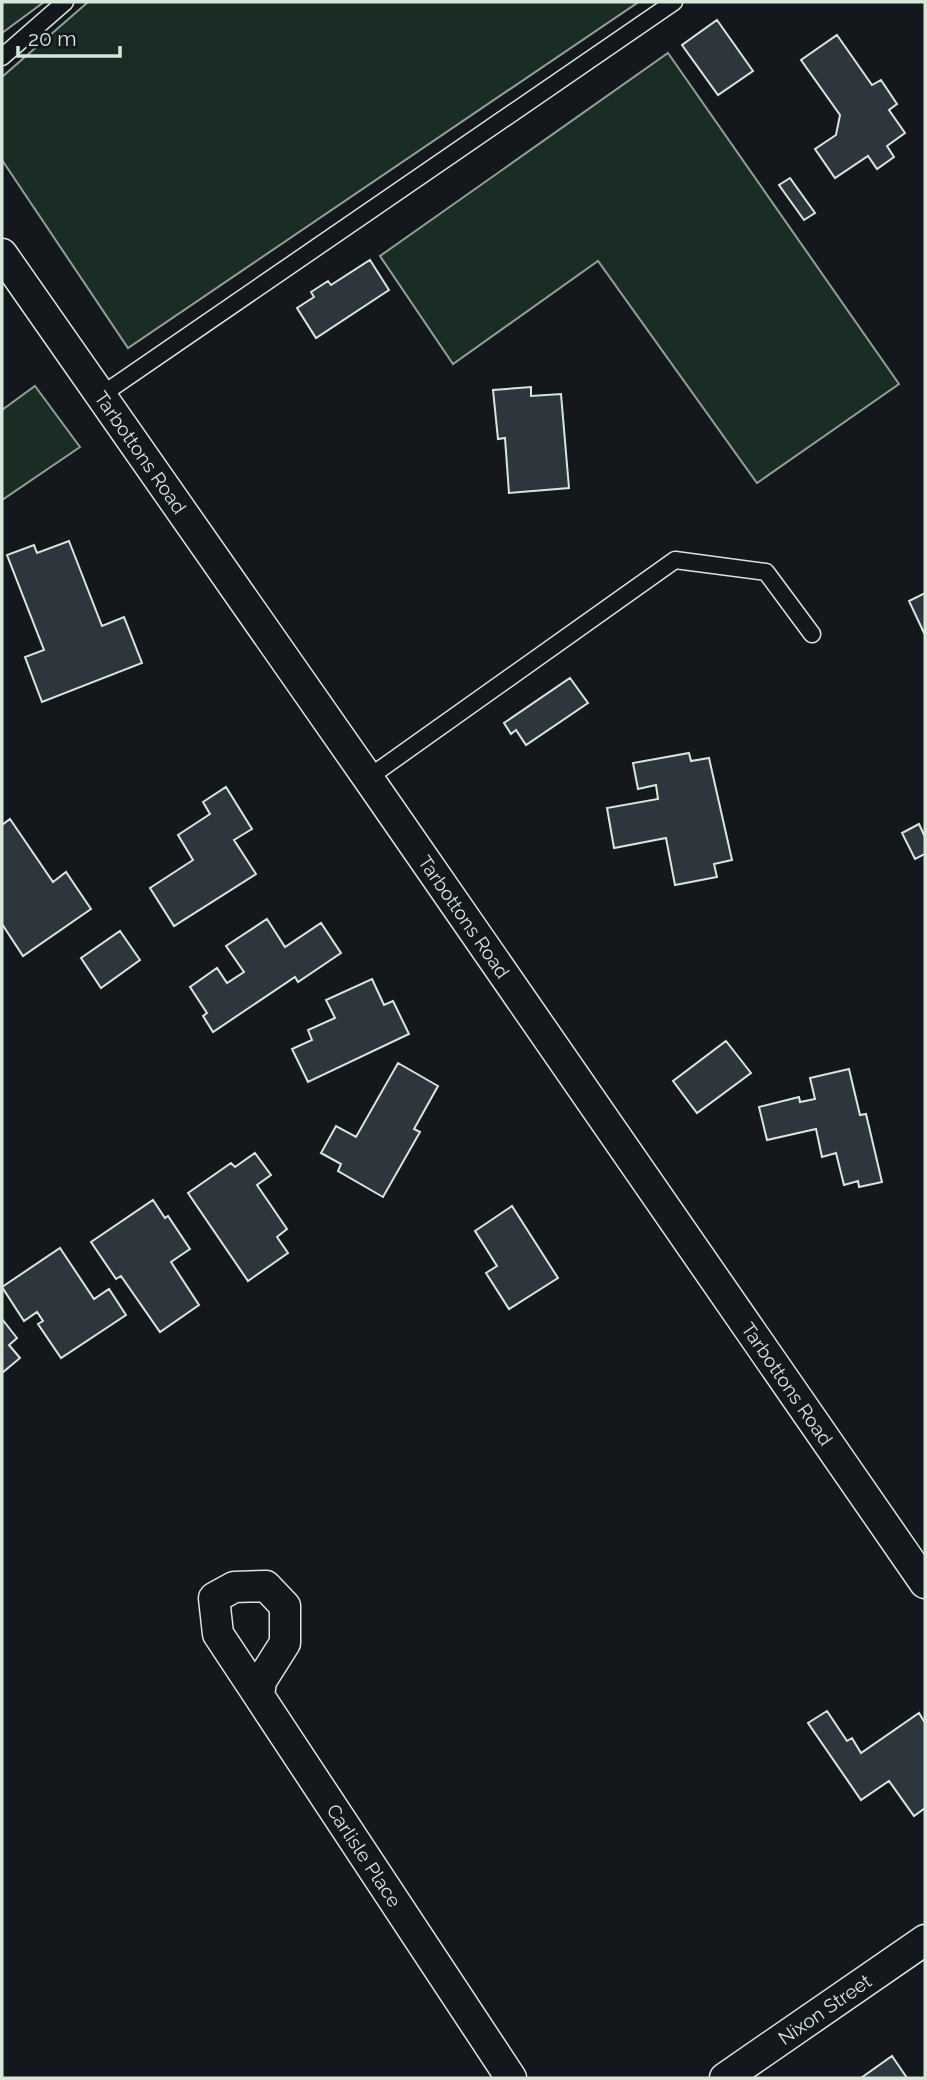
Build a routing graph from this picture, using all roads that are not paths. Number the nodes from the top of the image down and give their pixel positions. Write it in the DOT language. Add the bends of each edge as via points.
graph roads {
  1 [pos="65,2"];
  2 [pos="674,2"];
  3 [pos="2,57"];
  4 [pos="2,254"];
  5 [pos="100,396"];
  6 [pos="812,634"];
  7 [pos="368,778"];
  8 [pos="925,1583"];
  9 [pos="259,1696"];
  10 [pos="925,1940"];
  11 [pos="511,2078"];
  12 [pos="725,2078"];
  1 -- 3 [label="lane"];
  2 -- 5 [label="lane"];
  4 -- 5 [label="street, Tarbottons Road"];
  5 -- 7 [label="street, Tarbottons Road"];
  6 -- 7 [label="lane" via="766,572 675,561"];
  7 -- 8 [label="street, Tarbottons Road"];
  9 -- 9 [label="street, Carlisle Place" via="218,1634 214,1598 234,1587 266,1586 285,1606 285,1643 261,1681"];
  9 -- 11 [label="street, Carlisle Place"];
  10 -- 12 [label="street, Nixon Street"];
}
